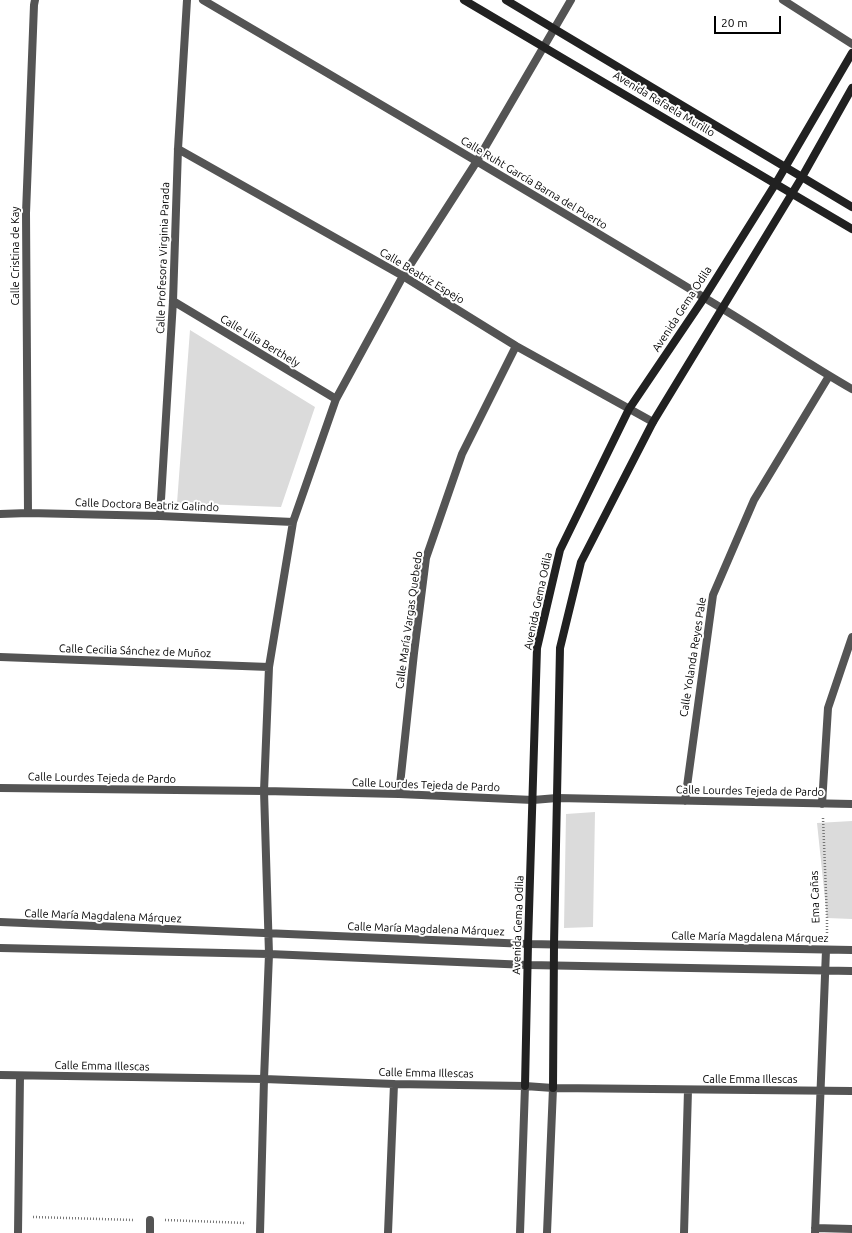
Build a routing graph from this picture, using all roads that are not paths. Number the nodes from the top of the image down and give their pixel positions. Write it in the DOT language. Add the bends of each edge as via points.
graph roads {
  1 [pos="35,0"];
  2 [pos="186,0"];
  3 [pos="203,0"];
  4 [pos="464,0"];
  5 [pos="506,0"];
  6 [pos="571,0"];
  7 [pos="783,0"];
  8 [pos="555,28"];
  9 [pos="852,44"];
  10 [pos="543,46"];
  11 [pos="852,53"];
  12 [pos="852,88"];
  13 [pos="178,149"];
  14 [pos="477,161"];
  15 [pos="785,168"];
  16 [pos="802,177"];
  17 [pos="776,183"];
  18 [pos="791,193"];
  19 [pos="852,207"];
  20 [pos="852,229"];
  21 [pos="403,276"];
  22 [pos="704,298"];
  23 [pos="173,301"];
  24 [pos="722,308"];
  25 [pos="516,346"];
  26 [pos="829,376"];
  27 [pos="852,389"];
  28 [pos="336,399"];
  29 [pos="629,409"];
  30 [pos="653,422"];
  31 [pos="28,513"];
  32 [pos="0,514"];
  33 [pos="160,516"];
  34 [pos="293,522"];
  35 [pos="852,637"];
  36 [pos="0,657"];
  37 [pos="269,667"];
  38 [pos="0,788"];
  39 [pos="264,791"];
  40 [pos="399,794"];
  41 [pos="556,798"];
  42 [pos="533,800"];
  43 [pos="684,801"];
  44 [pos="822,804"];
  45 [pos="852,804"];
  46 [pos="0,922"];
  47 [pos="268,934"];
  48 [pos="528,944"];
  49 [pos="554,944"];
  50 [pos="0,948"];
  51 [pos="826,950"];
  52 [pos="852,950"];
  53 [pos="269,954"];
  54 [pos="528,965"];
  55 [pos="554,965"];
  56 [pos="826,970"];
  57 [pos="852,971"];
  58 [pos="0,1075"];
  59 [pos="20,1076"];
  60 [pos="264,1079"];
  61 [pos="394,1084"];
  62 [pos="526,1086"];
  63 [pos="553,1088"];
  64 [pos="688,1090"];
  65 [pos="821,1090"];
  66 [pos="852,1091"];
  67 [pos="150,1220"];
  68 [pos="852,1229"];
  69 [pos="815,1231"];
  70 [pos="18,1233"];
  71 [pos="150,1233"];
  72 [pos="260,1233"];
  73 [pos="388,1233"];
  74 [pos="520,1233"];
  75 [pos="547,1233"];
  76 [pos="684,1233"];
  1 -- 31 [label="street, Calle Cristina de Kay" via="26,213"];
  2 -- 13 [label="street, Calle Profesora Virginia Parada"];
  3 -- 14 [label="street, Calle Ruht García Barna del Puerto"];
  4 -- 10 [label="street, Avenida Rafaela Murillo"];
  5 -- 8 [label="street, Avenida Rafaela Murillo"];
  6 -- 8 [label="street"];
  7 -- 9 [label="street"];
  8 -- 10 [label="street"];
  8 -- 15 [label="street, Avenida Rafaela Murillo"];
  10 -- 14 [label="street"];
  10 -- 17 [label="street, Avenida Rafaela Murillo"];
  11 -- 15 [label="street, Avenida Gema Odila"];
  12 -- 16 [label="street"];
  13 -- 21 [label="street, Calle Beatriz Espejo"];
  13 -- 23 [label="street, Calle Profesora Virginia Parada"];
  14 -- 21 [label="street"];
  14 -- 22 [label="street, Calle Ruht García Barna del Puerto"];
  15 -- 16 [label="street, Avenida Rafaela Murillo"];
  15 -- 17 [label="street, Avenida Gema Odila"];
  16 -- 18 [label="street"];
  16 -- 19 [label="street, Avenida Rafaela Murillo"];
  17 -- 18 [label="street, Avenida Rafaela Murillo"];
  17 -- 22 [label="street, Avenida Gema Odila"];
  18 -- 20 [label="street, Avenida Rafaela Murillo"];
  18 -- 24 [label="street"];
  21 -- 25 [label="street, Calle Beatriz Espejo"];
  21 -- 28 [label="street"];
  22 -- 24 [label="street, Calle Ruht García Barna del Puerto"];
  22 -- 29 [label="street, Avenida Gema Odila"];
  23 -- 28 [label="street, Calle Lilia Berthely"];
  23 -- 33 [label="street, Calle Profesora Virginia Parada"];
  24 -- 26 [label="street, Calle Ruht García Barna del Puerto"];
  24 -- 30 [label="street"];
  25 -- 29 [label="street, Calle Beatriz Espejo"];
  25 -- 40 [label="street, Calle María Vargas Quebedo" via="462,454 426,558"];
  26 -- 27 [label="street, Calle Ruht García Barna del Puerto"];
  26 -- 43 [label="street, Calle Yolanda Reyes Pale" via="754,500 713,595"];
  28 -- 34 [label="street"];
  29 -- 30 [label="street, Calle Beatriz Espejo"];
  29 -- 42 [label="street, Avenida Gema Odila" via="560,550 538,648"];
  30 -- 41 [label="street" via="581,562 560,648"];
  31 -- 32 [label="street, Calle Doctora Beatriz Galindo"];
  31 -- 33 [label="street, Calle Doctora Beatriz Galindo"];
  33 -- 34 [label="street, Calle Doctora Beatriz Galindo"];
  34 -- 37 [label="street"];
  35 -- 44 [label="street" via="828,708"];
  36 -- 37 [label="street, Calle Cecilia Sánchez de Muñoz"];
  37 -- 39 [label="street"];
  38 -- 39 [label="street, Calle Lourdes Tejeda de Pardo"];
  39 -- 40 [label="street, Calle Lourdes Tejeda de Pardo"];
  39 -- 47 [label="street"];
  40 -- 42 [label="street, Calle Lourdes Tejeda de Pardo"];
  41 -- 42 [label="street, Calle Lourdes Tejeda de Pardo"];
  41 -- 43 [label="street, Calle Lourdes Tejeda de Pardo"];
  41 -- 49 [label="street"];
  42 -- 48 [label="street, Avenida Gema Odila"];
  43 -- 44 [label="street, Calle Lourdes Tejeda de Pardo"];
  44 -- 45 [label="street, Calle Lourdes Tejeda de Pardo"];
  46 -- 47 [label="street, Calle María Magdalena Márquez"];
  47 -- 48 [label="street, Calle María Magdalena Márquez"];
  47 -- 53 [label="street"];
  48 -- 49 [label="street, Calle María Magdalena Márquez"];
  48 -- 54 [label="street, Avenida Gema Odila"];
  49 -- 51 [label="street, Calle María Magdalena Márquez"];
  49 -- 55 [label="street"];
  50 -- 53 [label="street"];
  51 -- 52 [label="street, Calle María Magdalena Márquez"];
  51 -- 56 [label="street"];
  53 -- 54 [label="street"];
  53 -- 60 [label="street"];
  54 -- 55 [label="street"];
  54 -- 62 [label="street, Avenida Gema Odila"];
  55 -- 56 [label="street"];
  55 -- 63 [label="street"];
  56 -- 57 [label="street"];
  56 -- 65 [label="street"];
  58 -- 59 [label="street, Calle Emma Illescas"];
  59 -- 60 [label="street, Calle Emma Illescas"];
  59 -- 70 [label="street"];
  60 -- 61 [label="street, Calle Emma Illescas"];
  60 -- 72 [label="street"];
  61 -- 62 [label="street, Calle Emma Illescas"];
  61 -- 73 [label="street"];
  62 -- 63 [label="street, Calle Emma Illescas"];
  62 -- 74 [label="street, Avenida Gema Odila"];
  63 -- 64 [label="street, Calle Emma Illescas"];
  63 -- 75 [label="street"];
  64 -- 65 [label="street, Calle Emma Illescas"];
  64 -- 76 [label="street"];
  65 -- 66 [label="street, Calle Emma Illescas"];
  65 -- 69 [label="street"];
  67 -- 71 [label="street"];
  68 -- 69 [label="street"];
}
